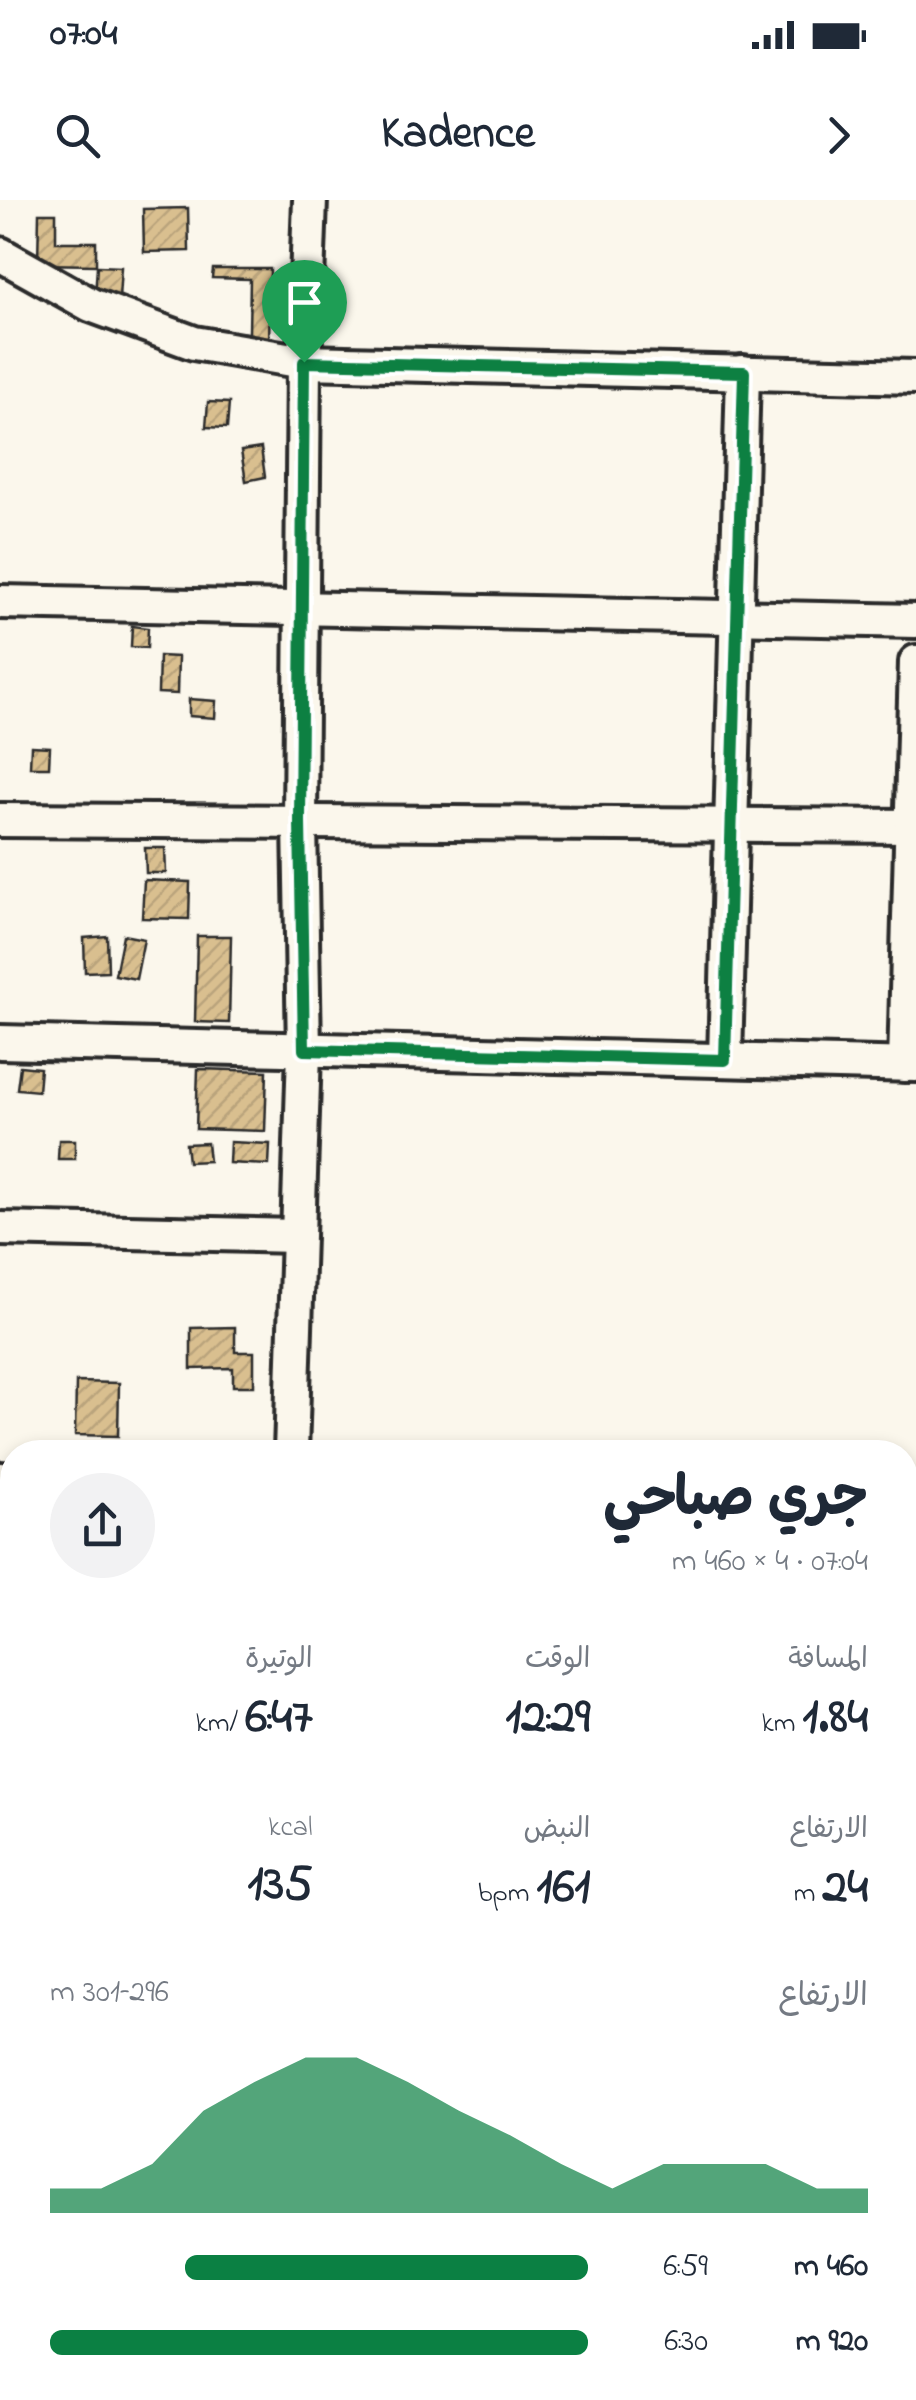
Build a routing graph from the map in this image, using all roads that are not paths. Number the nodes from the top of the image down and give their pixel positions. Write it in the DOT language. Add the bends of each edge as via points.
graph roads {
  1 [pos="310,200"];
  2 [pos="0,254"];
  3 [pos="304,362"];
  4 [pos="744,372"];
  5 [pos="916,376"];
  6 [pos="0,602"];
  7 [pos="304,608"];
  8 [pos="737,617"];
  9 [pos="916,620"];
  10 [pos="916,662"];
  11 [pos="0,820"];
  12 [pos="300,822"];
  13 [pos="732,824"];
  14 [pos="914,826"];
  15 [pos="0,1042"];
  16 [pos="304,1050"];
  17 [pos="725,1060"];
  18 [pos="910,1065"];
  19 [pos="0,1230"];
  20 [pos="296,1236"];
  21 [pos="292,1440"];
  1 -- 3 [label="street"];
  2 -- 3 [label="street" via="91,305 194,344"];
  3 -- 4 [label="street"];
  3 -- 7 [label="street"];
  4 -- 5 [label="street"];
  4 -- 8 [label="street"];
  6 -- 7 [label="street"];
  7 -- 8 [label="street"];
  7 -- 12 [label="street"];
  8 -- 9 [label="street"];
  8 -- 13 [label="street"];
  10 -- 14 [label="street"];
  11 -- 12 [label="street"];
  12 -- 13 [label="street"];
  12 -- 16 [label="street"];
  13 -- 14 [label="street"];
  13 -- 17 [label="street"];
  14 -- 18 [label="street"];
  15 -- 16 [label="street"];
  16 -- 17 [label="street"];
  16 -- 20 [label="street"];
  17 -- 18 [label="street"];
  19 -- 20 [label="street"];
  20 -- 21 [label="street"];
}
